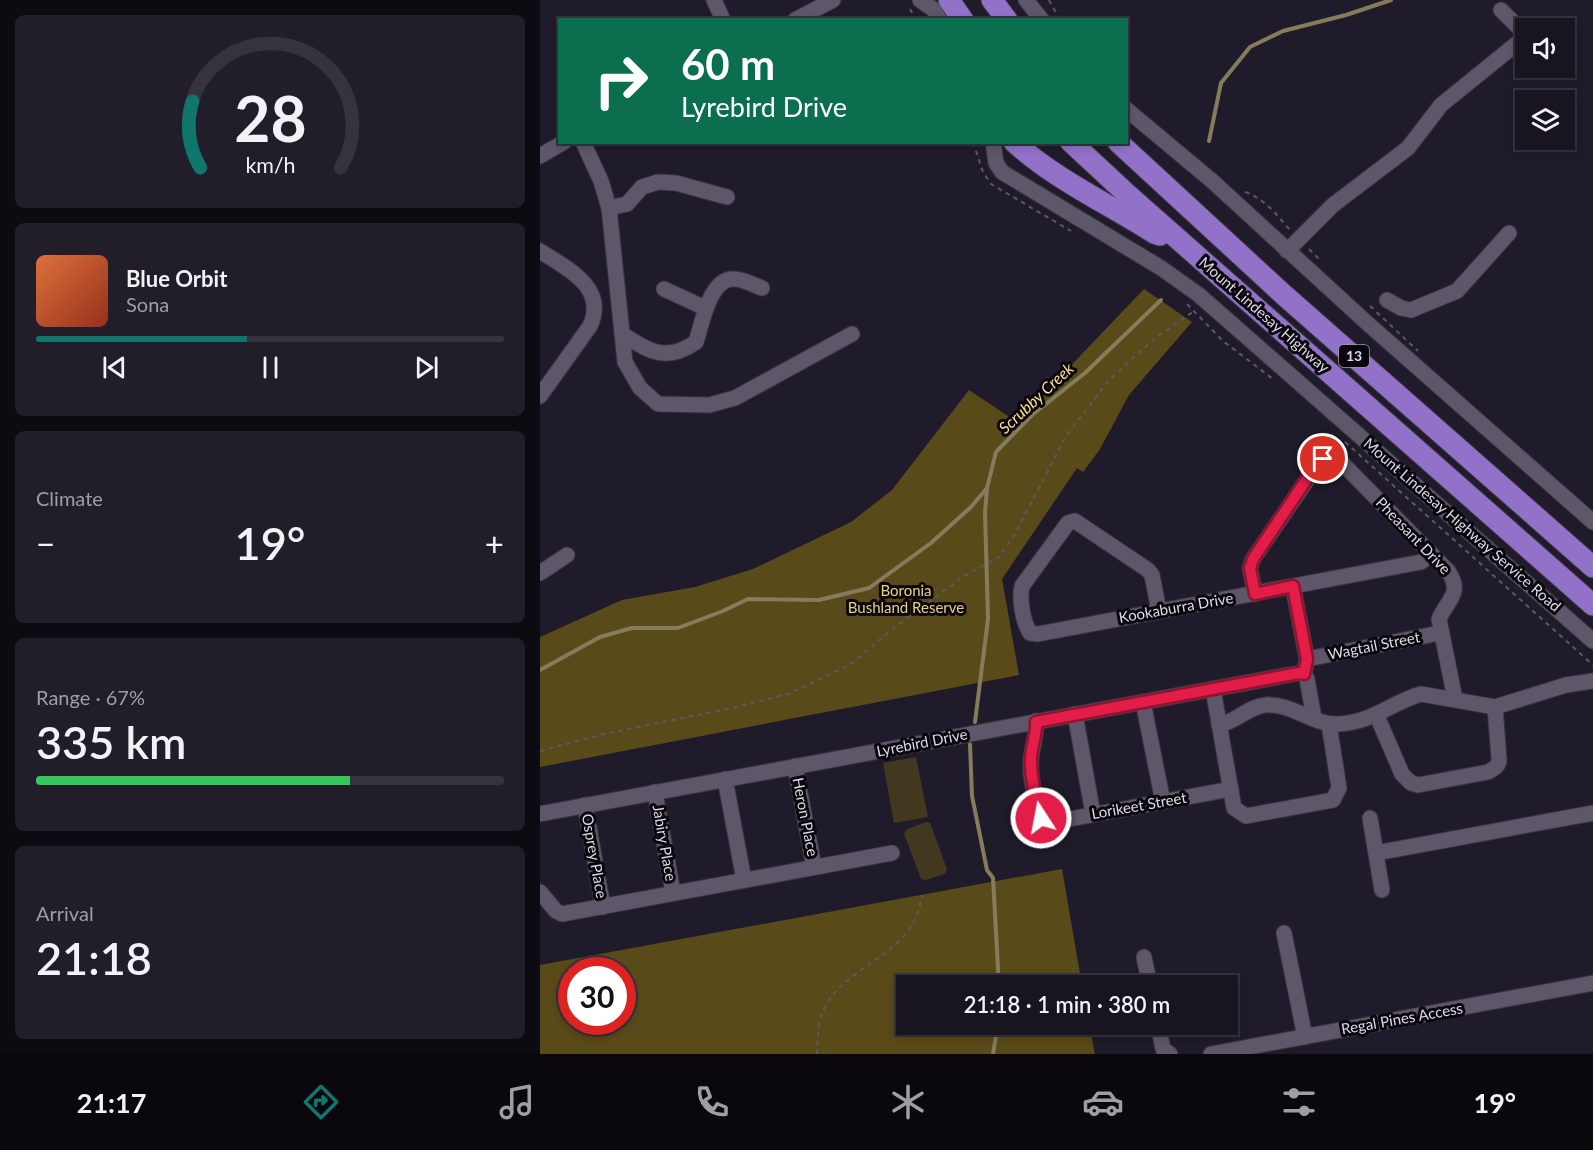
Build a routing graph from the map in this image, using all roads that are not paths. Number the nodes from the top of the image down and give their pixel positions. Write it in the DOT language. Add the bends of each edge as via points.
graph roads {
  1 [pos="714,0"];
  2 [pos="832,0"];
  3 [pos="949,0"];
  4 [pos="992,0"];
  5 [pos="1026,0"];
  6 [pos="1501,10"];
  7 [pos="722,18"];
  8 [pos="799,18"];
  9 [pos="925,18"];
  10 [pos="939,18"];
  11 [pos="962,18"];
  12 [pos="1006,18"];
  13 [pos="1040,18"];
  14 [pos="1515,24"];
  15 [pos="1515,44"];
  16 [pos="1128,111"];
  17 [pos="561,144"];
  18 [pos="584,144"];
  19 [pos="993,144"];
  20 [pos="1003,144"];
  21 [pos="1016,144"];
  22 [pos="1073,144"];
  23 [pos="1120,144"];
  24 [pos="540,156"];
  25 [pos="1011,177"];
  26 [pos="727,197"];
  27 [pos="609,208"];
  28 [pos="1509,233"];
  29 [pos="1176,238"];
  30 [pos="540,251"];
  31 [pos="1287,251"];
  32 [pos="762,288"];
  33 [pos="664,289"];
  34 [pos="618,298"];
  35 [pos="1387,300"];
  36 [pos="594,302"];
  37 [pos="705,308"];
  38 [pos="622,334"];
  39 [pos="852,334"];
  40 [pos="540,396"];
  41 [pos="1593,522"];
  42 [pos="1431,554"];
  43 [pos="567,555"];
  44 [pos="1593,567"];
  45 [pos="540,573"];
  46 [pos="1293,586"];
  47 [pos="1255,594"];
  48 [pos="1593,605"];
  49 [pos="1159,611"];
  50 [pos="1440,633"];
  51 [pos="1593,641"];
  52 [pos="1305,666"];
  53 [pos="1593,681"];
  54 [pos="1213,689"];
  55 [pos="1455,699"];
  56 [pos="1143,702"];
  57 [pos="1495,707"];
  58 [pos="1075,714"];
  59 [pos="1377,716"];
  60 [pos="1322,721"];
  61 [pos="1036,722"];
  62 [pos="1220,725"];
  63 [pos="795,766"];
  64 [pos="725,779"];
  65 [pos="1231,789"];
  66 [pos="655,792"];
  67 [pos="1163,802"];
  68 [pos="585,805"];
  69 [pos="1593,813"];
  70 [pos="540,814"];
  71 [pos="1093,814"];
  72 [pos="1370,818"];
  73 [pos="892,853"];
  74 [pos="1376,853"];
  75 [pos="814,867"];
  76 [pos="744,880"];
  77 [pos="1382,890"];
  78 [pos="540,892"];
  79 [pos="673,893"];
  80 [pos="603,906"];
  81 [pos="1284,933"];
  82 [pos="1144,957"];
  83 [pos="1147,975"];
  84 [pos="1593,983"];
  85 [pos="1160,1035"];
  86 [pos="1305,1036"];
  87 [pos="1170,1054"];
  88 [pos="1211,1054"];
  1 -- 7 [label="street"];
  2 -- 8 [label="street"];
  3 -- 11 [label="highway"];
  4 -- 12 [label="highway"];
  5 -- 13 [label="street"];
  6 -- 14 [label="street"];
  9 -- 10 [label="street" via="921,0"];
  15 -- 31 [label="street" via="1441,105 1408,148 1333,205"];
  16 -- 31 [label="street"];
  17 -- 24 [label="street"];
  18 -- 27 [label="street"];
  19 -- 25 [label="street, Mount Lindesay Highway Service Road" via="996,163"];
  20 -- 25 [label="street"];
  21 -- 29 [label="highway" via="1050,171 1154,233"];
  22 -- 29 [label="highway, Mount Lindesay Highway / 13"];
  23 -- 44 [label="highway, Mount Lindesay Highway / 13" via="1276,288"];
  25 -- 51 [label="street, Mount Lindesay Highway Service Road" via="1200,296"];
  26 -- 27 [label="street" via="658,182 642,187 627,204"];
  27 -- 34 [label="street"];
  28 -- 35 [label="street" via="1457,291 1411,310"];
  29 -- 48 [label="highway, Mount Lindesay Highway / 13"];
  30 -- 36 [label="street" via="582,278"];
  31 -- 41 [label="street"];
  32 -- 37 [label="street" via="734,279 724,282"];
  33 -- 37 [label="street"];
  34 -- 36 [label="street"];
  34 -- 38 [label="street"];
  36 -- 40 [label="street" via="590,326"];
  37 -- 38 [label="street" via="696,342 685,350 650,351"];
  38 -- 39 [label="street" via="625,362 640,388 658,405 708,405 735,399"];
  42 -- 46 [label="street, Kookaburra Drive" via="1421,562"];
  42 -- 47 [label="street, Pheasant Drive" via="1340,461 1332,457 1323,459 1253,559 1250,568"];
  42 -- 50 [label="street, Pheasant Drive" via="1448,571 1456,589 1439,619"];
  43 -- 45 [label="street"];
  46 -- 47 [label="street, Kookaburra Drive"];
  46 -- 52 [label="street"];
  47 -- 49 [label="street, Kookaburra Drive"];
  49 -- 49 [label="street, Kookaburra Drive" via="1148,570 1075,521 1068,523 1020,593 1030,633"];
  50 -- 52 [label="street, Wagtail Street"];
  50 -- 55 [label="street, Pheasant Drive"];
  52 -- 54 [label="street, Lyrebird Drive" via="1299,673"];
  52 -- 60 [label="street"];
  53 -- 57 [label="street" via="1566,685"];
  54 -- 56 [label="street, Lyrebird Drive"];
  54 -- 62 [label="street"];
  55 -- 57 [label="street"];
  55 -- 59 [label="street" via="1421,694"];
  56 -- 58 [label="street, Lyrebird Drive"];
  56 -- 67 [label="street"];
  57 -- 59 [label="street" via="1499,764 1488,772 1418,784 1402,774"];
  58 -- 61 [label="street, Lyrebird Drive"];
  58 -- 71 [label="street"];
  59 -- 60 [label="street"];
  60 -- 62 [label="street" via="1265,705"];
  60 -- 65 [label="street" via="1339,788 1333,800 1245,816 1234,808"];
  61 -- 63 [label="street, Lyrebird Drive"];
  61 -- 71 [label="street, Lorikeet Street" via="1031,768 1041,818 1048,823"];
  62 -- 65 [label="street"];
  63 -- 64 [label="street, Lyrebird Drive"];
  63 -- 75 [label="street, Heron Place"];
  64 -- 66 [label="street, Lyrebird Drive"];
  64 -- 76 [label="street"];
  65 -- 67 [label="street, Lorikeet Street"];
  66 -- 68 [label="street, Lyrebird Drive"];
  66 -- 79 [label="street, Jabiry Place"];
  67 -- 71 [label="street, Lorikeet Street"];
  68 -- 70 [label="street, Lyrebird Drive"];
  68 -- 80 [label="street, Osprey Place"];
  69 -- 74 [label="street"];
  72 -- 74 [label="street"];
  73 -- 75 [label="street"];
  74 -- 77 [label="street"];
  75 -- 76 [label="street"];
  76 -- 79 [label="street"];
  78 -- 80 [label="street" via="562,914"];
  79 -- 80 [label="street"];
  81 -- 86 [label="street"];
  82 -- 83 [label="street"];
  84 -- 86 [label="street, Regal Pines Access"];
  85 -- 87 [label="street" via="1163,1049"];
  86 -- 88 [label="street, Regal Pines Access"];
}
